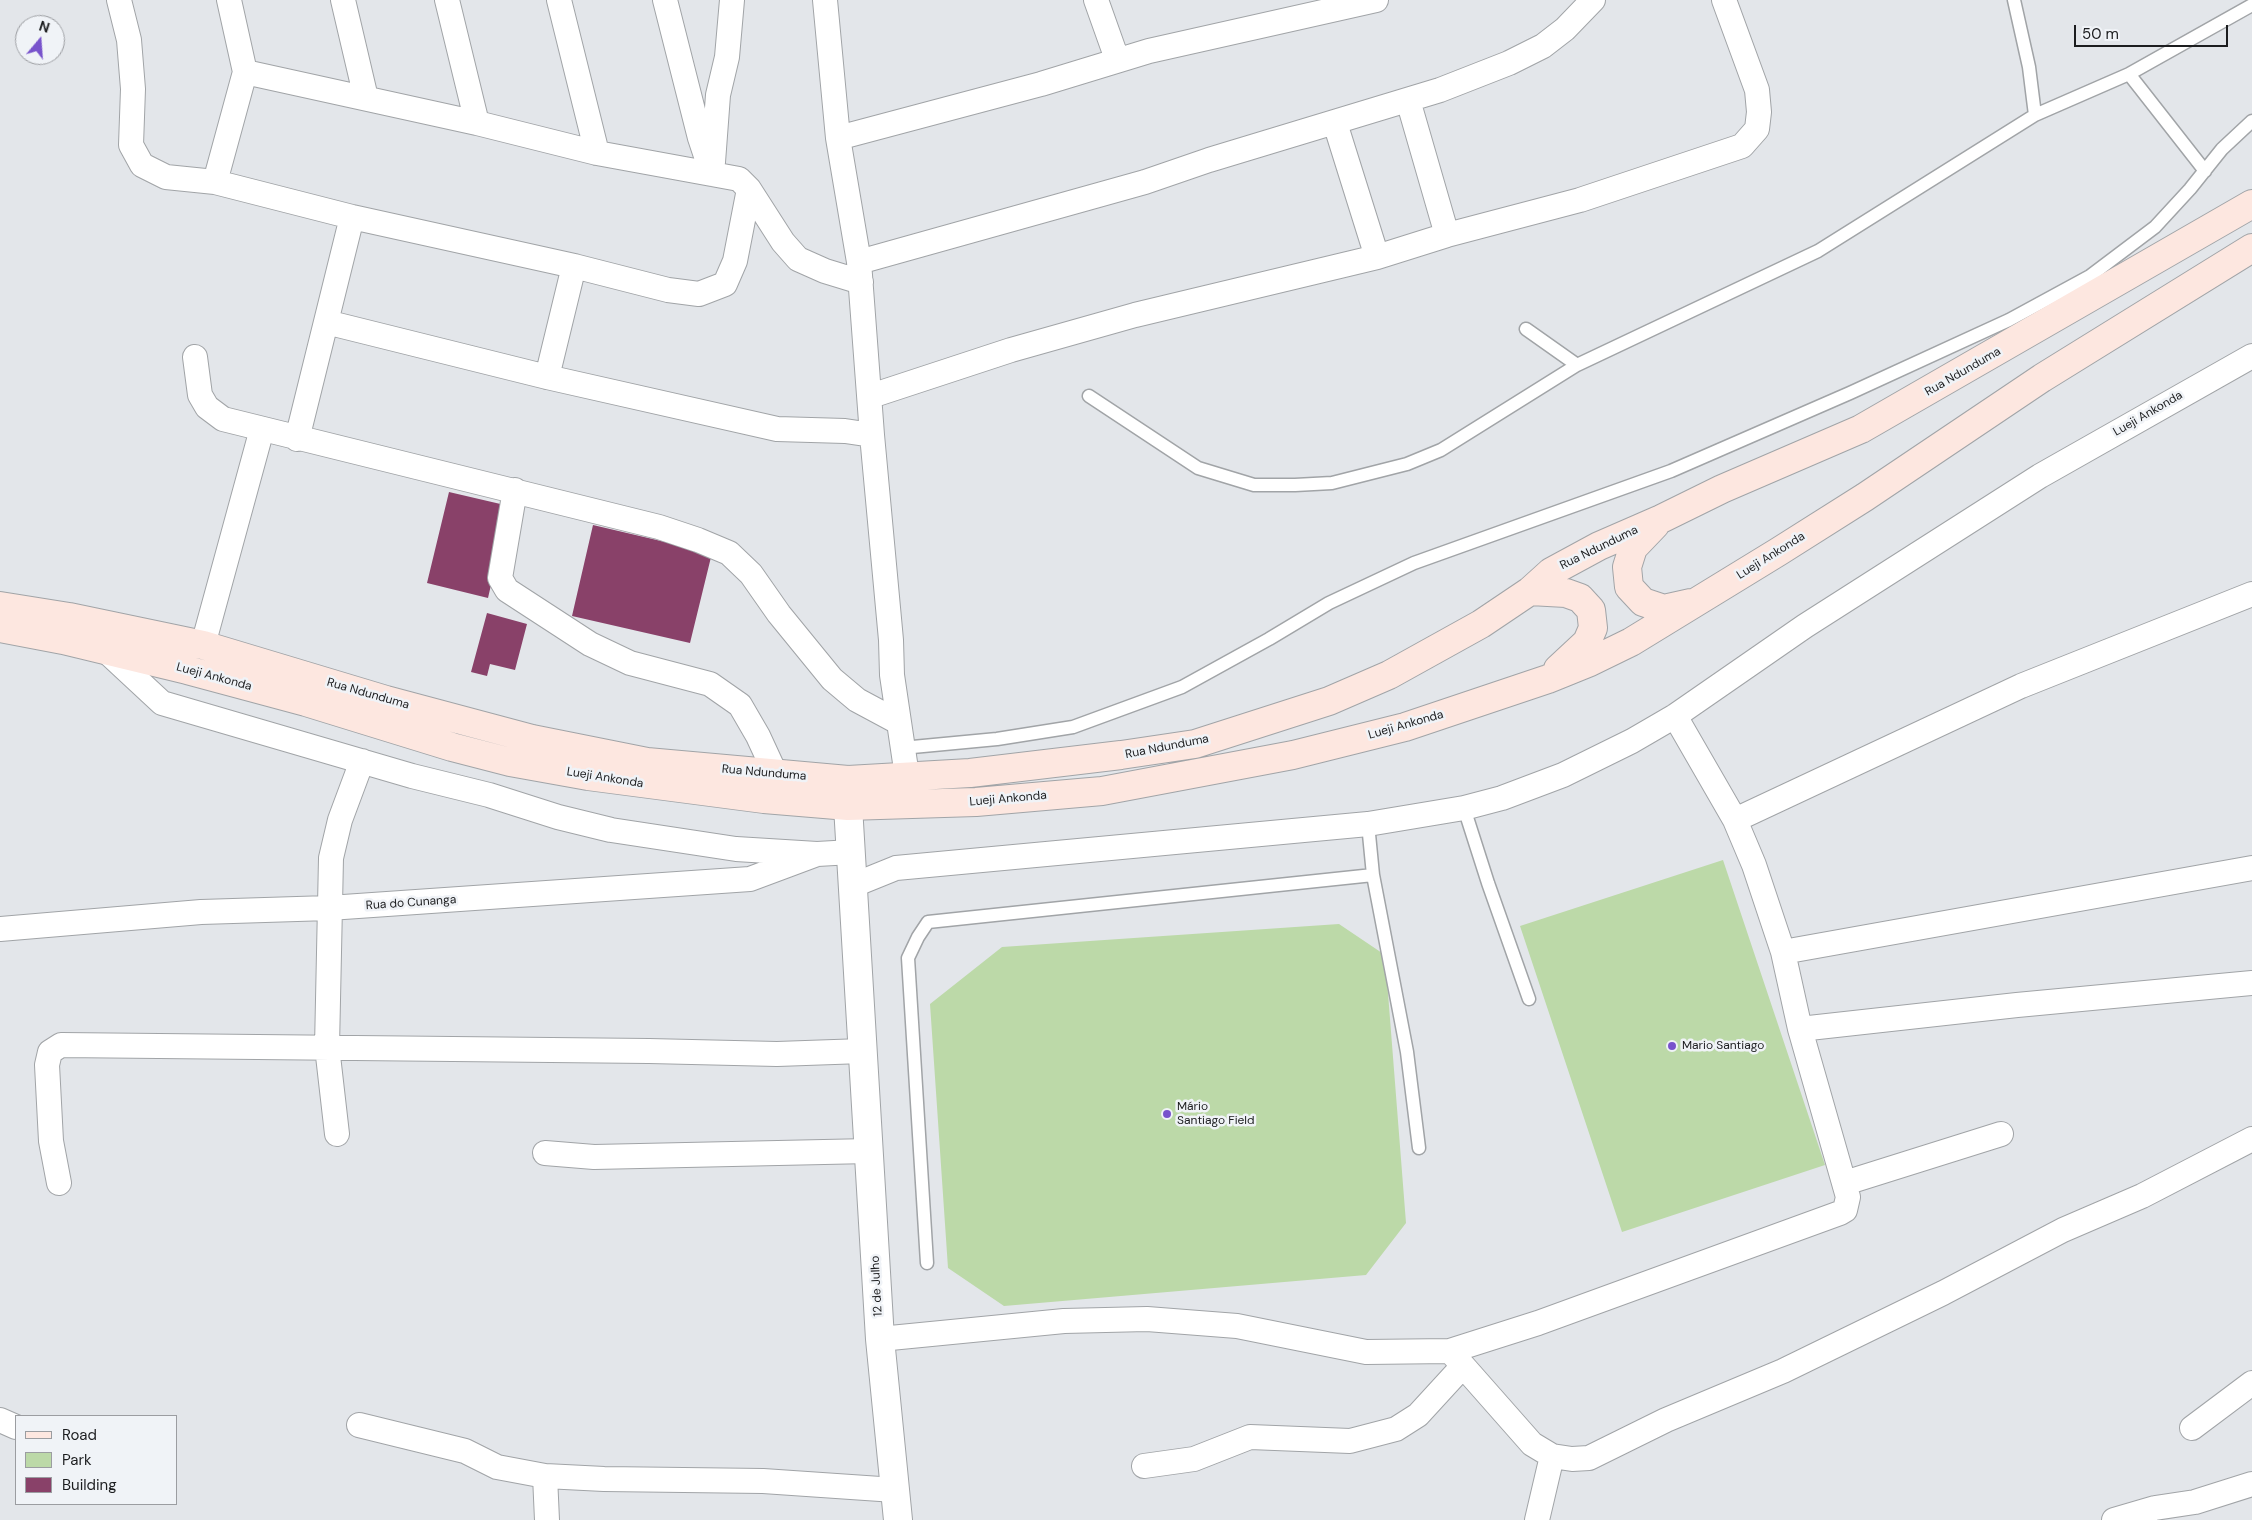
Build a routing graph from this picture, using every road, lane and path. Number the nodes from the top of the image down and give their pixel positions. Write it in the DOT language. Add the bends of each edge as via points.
graph roads {
  1 [pos="119,0"];
  2 [pos="229,0"];
  3 [pos="342,0"];
  4 [pos="447,0"];
  5 [pos="558,0"];
  6 [pos="665,0"];
  7 [pos="732,0"];
  8 [pos="825,0"];
  9 [pos="1096,0"];
  10 [pos="1376,0"];
  11 [pos="1724,0"];
  12 [pos="2014,0"];
  13 [pos="1586,3"];
  14 [pos="2252,5"];
  15 [pos="1117,59"];
  16 [pos="245,72"];
  17 [pos="2130,74"];
  18 [pos="366,98"];
  19 [pos="1408,100"];
  20 [pos="2035,115"];
  21 [pos="2252,122"];
  22 [pos="477,123"];
  23 [pos="1335,123"];
  24 [pos="838,138"];
  25 [pos="597,153"];
  26 [pos="2205,171"];
  27 [pos="712,174"];
  28 [pos="214,182"];
  29 [pos="749,189"];
  30 [pos="2252,204"];
  31 [pos="352,217"];
  32 [pos="1448,235"];
  33 [pos="2252,248"];
  34 [pos="1376,257"];
  35 [pos="574,266"];
  36 [pos="860,272"];
  37 [pos="326,322"];
  38 [pos="1526,329"];
  39 [pos="195,356"];
  40 [pos="2252,356"];
  41 [pos="1577,365"];
  42 [pos="547,377"];
  43 [pos="871,396"];
  44 [pos="1089,396"];
  45 [pos="262,429"];
  46 [pos="872,435"];
  47 [pos="297,438"];
  48 [pos="515,490"];
  49 [pos="1661,519"];
  50 [pos="1530,591"];
  51 [pos="2252,594"];
  52 [pos="1700,601"];
  53 [pos="0,606"];
  54 [pos="0,628"];
  55 [pos="203,645"];
  56 [pos="105,650"];
  57 [pos="1548,679"];
  58 [pos="1675,716"];
  59 [pos="898,722"];
  60 [pos="902,748"];
  61 [pos="362,761"];
  62 [pos="776,775"];
  63 [pos="907,776"];
  64 [pos="848,806"];
  65 [pos="1464,808"];
  66 [pos="1735,820"];
  67 [pos="1368,824"];
  68 [pos="852,852"];
  69 [pos="817,854"];
  70 [pos="2252,868"];
  71 [pos="1373,875"];
  72 [pos="854,885"];
  73 [pos="329,908"];
  74 [pos="0,929"];
  75 [pos="1783,952"];
  76 [pos="2252,983"];
  77 [pos="1529,999"];
  78 [pos="1800,1029"];
  79 [pos="327,1047"];
  80 [pos="863,1051"];
  81 [pos="337,1134"];
  82 [pos="2001,1134"];
  83 [pos="2252,1139"];
  84 [pos="1419,1148"];
  85 [pos="870,1151"];
  86 [pos="546,1153"];
  87 [pos="1845,1182"];
  88 [pos="59,1183"];
  89 [pos="927,1263"];
  90 [pos="880,1339"];
  91 [pos="1456,1359"];
  92 [pos="2252,1384"];
  93 [pos="0,1420"];
  94 [pos="359,1426"];
  95 [pos="15,1427"];
  96 [pos="2192,1428"];
  97 [pos="1552,1456"];
  98 [pos="1144,1466"];
  99 [pos="545,1476"];
  100 [pos="2252,1484"];
  101 [pos="895,1490"];
  102 [pos="547,1520"];
  103 [pos="898,1520"];
  104 [pos="1538,1520"];
  105 [pos="2114,1520"];
  1 -- 28 [label="street" via="129,40 133,89 131,145 142,165 166,177"];
  2 -- 16 [label="street"];
  3 -- 18 [label="street"];
  4 -- 22 [label="street"];
  5 -- 25 [label="street"];
  6 -- 27 [label="street"];
  7 -- 27 [label="street" via="718,95"];
  8 -- 24 [label="street"];
  9 -- 15 [label="street"];
  10 -- 15 [label="street"];
  11 -- 32 [label="street" via="1757,90 1757,129 1742,146 1580,200"];
  12 -- 20 [label="lane" via="2029,67"];
  13 -- 19 [label="street" via="1565,29 1543,46 1510,63"];
  14 -- 17 [label="lane"];
  15 -- 24 [label="street" via="1041,84"];
  16 -- 18 [label="street"];
  16 -- 28 [label="street"];
  17 -- 20 [label="lane"];
  17 -- 26 [label="lane"];
  18 -- 22 [label="street"];
  19 -- 23 [label="street"];
  19 -- 32 [label="street"];
  20 -- 41 [label="lane" via="1818,251"];
  21 -- 26 [label="lane"];
  22 -- 25 [label="street"];
  23 -- 34 [label="street"];
  23 -- 36 [label="street" via="1208,160"];
  24 -- 36 [label="street"];
  25 -- 27 [label="street"];
  26 -- 60 [label="lane" via="2155,228 2090,276 2009,320 1841,396 1671,470 1414,563 1329,603 1182,687 1073,727 996,739"];
  27 -- 29 [label="street" via="739,179"];
  28 -- 31 [label="street"];
  29 -- 35 [label="street" via="735,261 724,284 699,294 668,290"];
  29 -- 36 [label="street" via="783,242 798,259 818,269"];
  30 -- 49 [label="main road, Rua Ndunduma" via="1861,429"];
  31 -- 35 [label="street"];
  31 -- 37 [label="street"];
  32 -- 34 [label="street"];
  33 -- 52 [label="main road, Lueji Ankonda" via="2042,378 1866,497"];
  34 -- 43 [label="street" via="1116,321 1011,350"];
  35 -- 42 [label="street"];
  36 -- 43 [label="street"];
  37 -- 42 [label="street"];
  37 -- 47 [label="street"];
  38 -- 41 [label="lane"];
  39 -- 45 [label="street" via="198,385 207,407 223,419"];
  40 -- 58 [label="street, Lueji Ankonda" via="2040,476 1805,626"];
  41 -- 44 [label="lane" via="1440,450 1407,464 1332,483 1254,485 1198,468"];
  42 -- 46 [label="street" via="777,429"];
  43 -- 46 [label="street"];
  45 -- 47 [label="street"];
  45 -- 55 [label="street"];
  46 -- 59 [label="street"];
  47 -- 48 [label="street"];
  48 -- 59 [label="street" via="659,527 729,553 751,574 832,679 857,700"];
  48 -- 62 [label="street" via="500,578 507,590 590,644 630,663 710,684 740,705"];
  49 -- 50 [label="main road, Rua Ndunduma" via="1599,546 1551,572"];
  49 -- 52 [label="main road" via="1632,548 1627,566 1629,587 1644,602 1664,609"];
  50 -- 57 [label="main road" via="1566,593 1580,598 1591,610 1593,628 1587,642"];
  50 -- 63 [label="main road, Rua Ndunduma" via="1481,624 1389,675 1328,701 1196,744 980,772"];
  51 -- 66 [label="street" via="2021,686"];
  52 -- 57 [label="main road, Lueji Ankonda" via="1631,642"];
  53 -- 55 [label="main road, Rua Ndunduma"];
  54 -- 56 [label="main road, Lueji Ankonda"];
  55 -- 62 [label="main road, Rua Ndunduma" via="386,700 532,739 647,762"];
  56 -- 61 [label="street" via="162,703"];
  56 -- 64 [label="main road, Lueji Ankonda" via="306,702 510,762 679,789"];
  57 -- 64 [label="main road, Lueji Ankonda" via="1405,727 1293,756 1102,791 976,802"];
  58 -- 65 [label="street, Lueji Ankonda" via="1564,775"];
  58 -- 66 [label="street"];
  59 -- 60 [label="street"];
  60 -- 63 [label="street"];
  61 -- 69 [label="street" via="611,830 736,849"];
  61 -- 73 [label="street" via="340,820 331,858"];
  62 -- 63 [label="main road, Rua Ndunduma" via="848,780"];
  64 -- 68 [label="street, 12 de Julho"];
  65 -- 67 [label="street, Lueji Ankonda"];
  65 -- 77 [label="lane"];
  66 -- 75 [label="street"];
  67 -- 71 [label="lane"];
  67 -- 72 [label="street, Lueji Ankonda" via="896,868"];
  68 -- 69 [label="street"];
  68 -- 72 [label="street, 12 de Julho"];
  69 -- 73 [label="street, Rua do Cunanga" via="750,879"];
  70 -- 75 [label="street"];
  71 -- 84 [label="lane" via="1407,1052"];
  71 -- 89 [label="lane" via="928,922 908,958"];
  72 -- 80 [label="street, 12 de Julho"];
  73 -- 74 [label="street, Rua do Cunanga" via="201,912"];
  73 -- 79 [label="street"];
  75 -- 78 [label="street"];
  76 -- 78 [label="street"];
  78 -- 87 [label="street"];
  79 -- 80 [label="street" via="776,1054"];
  79 -- 81 [label="street"];
  79 -- 88 [label="street" via="61,1045 50,1052 48,1066 51,1141"];
  80 -- 85 [label="street, 12 de Julho"];
  82 -- 87 [label="street"];
  83 -- 97 [label="street" via="1783,1371 1666,1420 1589,1458"];
  85 -- 86 [label="street" via="594,1157"];
  85 -- 90 [label="street, 12 de Julho"];
  87 -- 91 [label="street" via="1848,1204 1840,1213 1538,1323"];
  90 -- 91 [label="street" via="1064,1321 1147,1319 1237,1326 1366,1352"];
  90 -- 101 [label="street, 12 de Julho"];
  91 -- 97 [label="street" via="1532,1444"];
  91 -- 98 [label="street" via="1418,1415 1396,1429 1350,1441 1250,1438 1180,1463"];
  92 -- 96 [label="street"];
  93 -- 95 [label="street"];
  94 -- 99 [label="street" via="465,1451 497,1467"];
  97 -- 104 [label="street"];
  99 -- 101 [label="street" via="763,1481"];
  99 -- 102 [label="street"];
  100 -- 105 [label="street"];
  101 -- 103 [label="street, 12 de Julho"];
}
